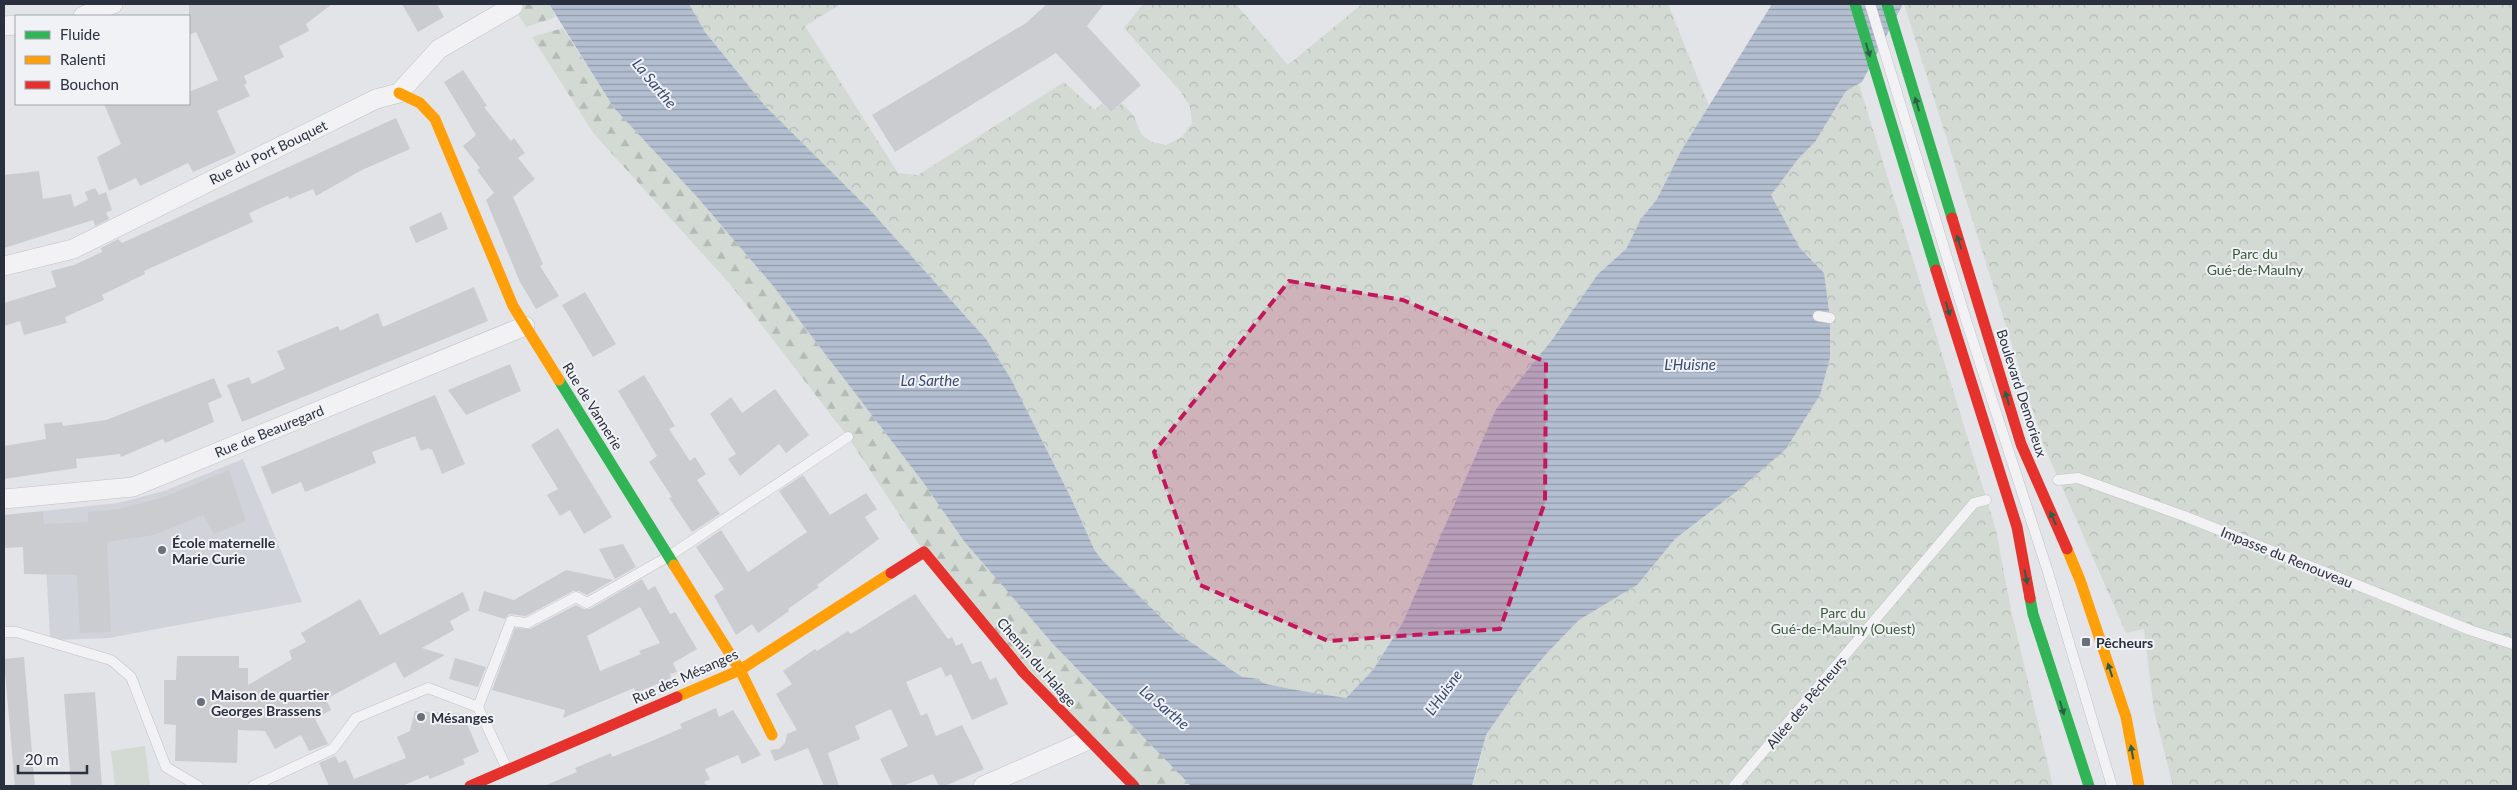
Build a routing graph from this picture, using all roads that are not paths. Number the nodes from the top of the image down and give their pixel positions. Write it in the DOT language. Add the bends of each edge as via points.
graph roads {
  1 [pos="112,4"];
  2 [pos="1854,4"];
  3 [pos="1870,4"];
  4 [pos="1887,4"];
  5 [pos="513,6"];
  6 [pos="85,15"];
  7 [pos="399,93"];
  8 [pos="4,266"];
  9 [pos="1818,316"];
  10 [pos="1830,318"];
  11 [pos="525,326"];
  12 [pos="848,437"];
  13 [pos="2058,480"];
  14 [pos="4,500"];
  15 [pos="1986,500"];
  16 [pos="924,552"];
  17 [pos="670,556"];
  18 [pos="4,632"];
  19 [pos="2513,644"];
  20 [pos="740,670"];
  21 [pos="478,707"];
  22 [pos="772,735"];
  23 [pos="1086,741"];
  24 [pos="508,770"];
  25 [pos="198,786"];
  26 [pos="254,786"];
  27 [pos="470,786"];
  28 [pos="982,786"];
  29 [pos="1134,786"];
  30 [pos="1734,786"];
  31 [pos="2089,786"];
  32 [pos="2112,786"];
  33 [pos="2139,786"];
  1 -- 6 [label="street"];
  2 -- 31 [label="main road, one-way" via="2017,527 2034,614"];
  3 -- 32 [label="lane"];
  33 -- 4 [label="main road, Boulevard Demorieux, one-way" via="2123,707 2080,580 2021,444"];
  5 -- 7 [label="street" via="440,49"];
  7 -- 8 [label="street, Rue du Port Bouquet" via="376,99 73,249"];
  7 -- 11 [label="main road, Rue de Vannerie" via="420,103 435,120 512,306"];
  9 -- 10 [label="lane"];
  11 -- 14 [label="street, Rue de Beauregard" via="133,487"];
  11 -- 17 [label="main road, Rue de Vannerie"];
  12 -- 17 [label="lane"];
  13 -- 19 [label="lane, Impasse du Renouveau" via="2078,478 2177,513 2470,630"];
  15 -- 30 [label="lane, Allée des Pêcheurs" via="1974,503"];
  16 -- 20 [label="main road, Rue des Mésanges"];
  16 -- 23 [label="main road, Chemin du Halage" via="956,594"];
  17 -- 20 [label="main road, Rue de Vannerie"];
  17 -- 21 [label="lane" via="587,603 576,597 527,623 511,621"];
  18 -- 25 [label="lane" via="16,632 111,660 131,677 166,767"];
  20 -- 22 [label="main road, Rue de Vannerie"];
  20 -- 24 [label="main road, Rue des Mésanges"];
  21 -- 24 [label="lane"];
  21 -- 26 [label="lane" via="428,688 356,718 333,749"];
  23 -- 28 [label="street"];
  23 -- 29 [label="main road, Chemin du Halage"];
  24 -- 27 [label="main road, Rue des Mésanges"];
}
